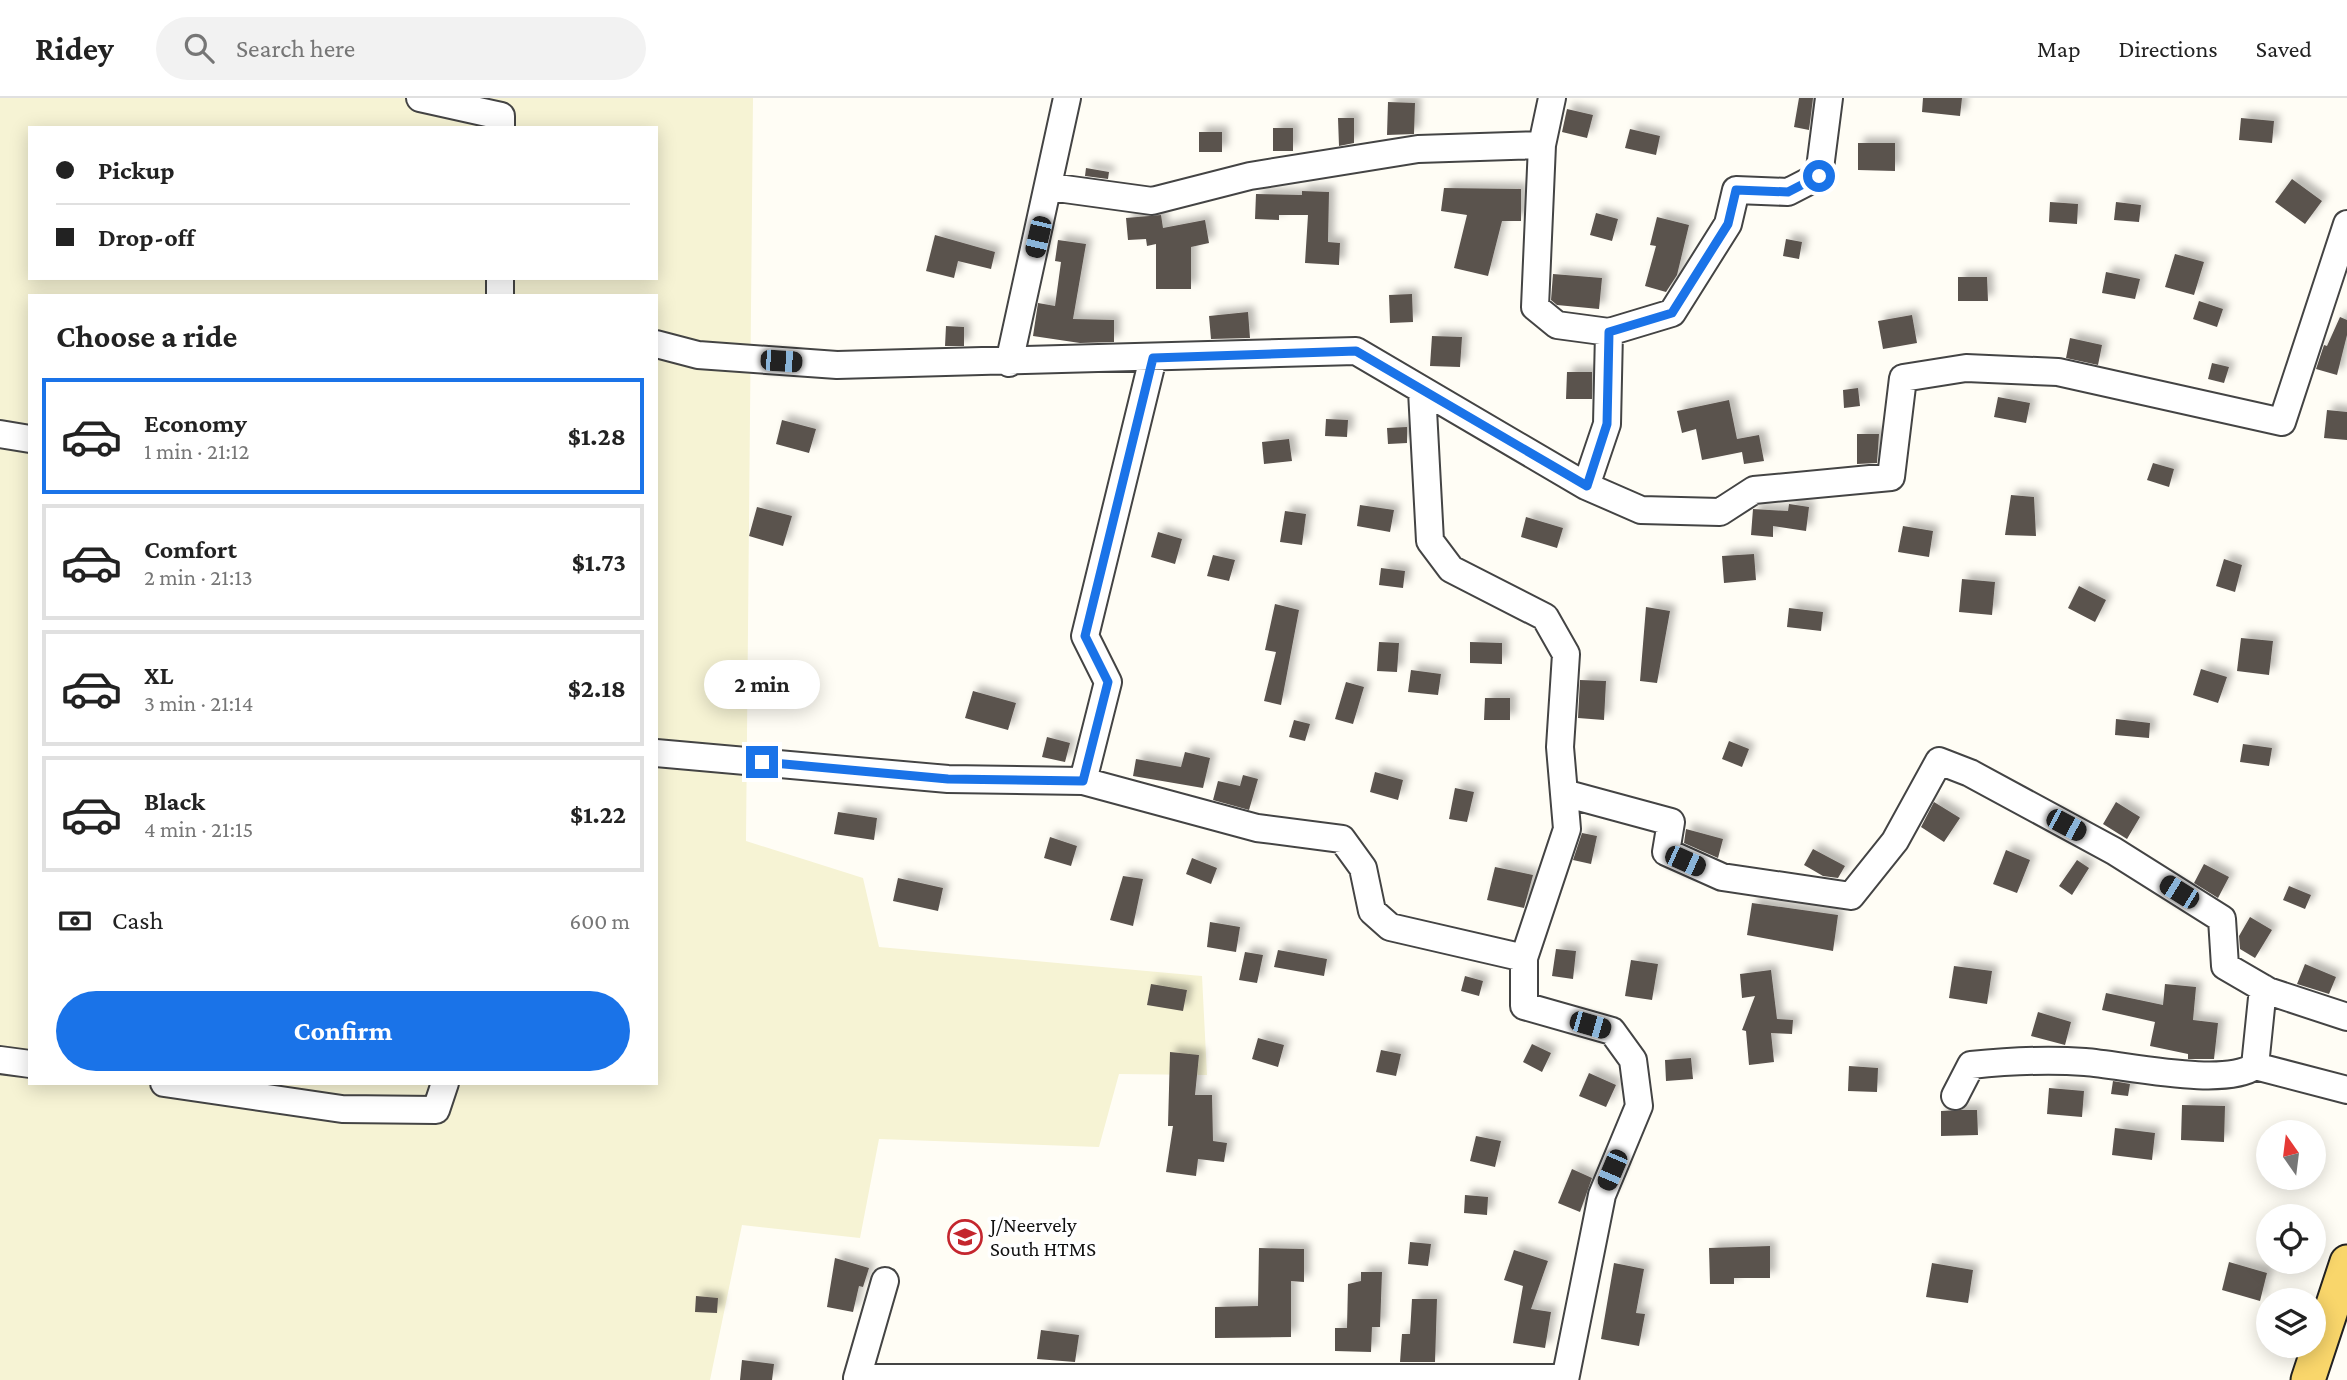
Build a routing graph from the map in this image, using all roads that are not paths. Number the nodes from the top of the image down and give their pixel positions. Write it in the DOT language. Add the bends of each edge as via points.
graph roads {
  1 [pos="420,98"];
  2 [pos="1067,98"];
  3 [pos="1552,98"];
  4 [pos="1829,98"];
  5 [pos="501,126"];
  6 [pos="1542,145"];
  7 [pos="1050,187"];
  8 [pos="2347,224"];
  9 [pos="1609,332"];
  10 [pos="658,345"];
  11 [pos="1153,358"];
  12 [pos="1009,363"];
  13 [pos="1422,391"];
  14 [pos="0,433"];
  15 [pos="28,439"];
  16 [pos="1587,486"];
  17 [pos="658,753"];
  18 [pos="1083,781"];
  19 [pos="1564,793"];
  20 [pos="1524,958"];
  21 [pos="2263,988"];
  22 [pos="2347,1017"];
  23 [pos="0,1060"];
  24 [pos="28,1064"];
  25 [pos="2256,1066"];
  26 [pos="178,1085"];
  27 [pos="444,1085"];
  28 [pos="2347,1090"];
  29 [pos="1955,1096"];
  30 [pos="2347,1262"];
  31 [pos="885,1281"];
  32 [pos="1201,1378"];
  33 [pos="857,1379"];
  34 [pos="1565,1379"];
  35 [pos="2308,1380"];
  1 -- 5 [label="street" via="501,116"];
  2 -- 7 [label="street"];
  3 -- 6 [label="street"];
  4 -- 9 [label="street" via="1819,176 1788,192 1736,190 1728,224 1672,313"];
  6 -- 7 [label="street" via="1418,149 1250,176 1152,201"];
  6 -- 9 [label="street" via="1535,307 1556,325"];
  7 -- 12 [label="street"];
  8 -- 16 [label="street" via="2282,422 2058,372 1966,368 1903,378 1891,477 1754,490 1720,512 1641,510"];
  9 -- 16 [label="street" via="1607,424"];
  10 -- 12 [label="street" via="698,355 837,365"];
  11 -- 12 [label="street"];
  11 -- 13 [label="street" via="1356,351"];
  11 -- 18 [label="street" via="1085,636 1108,682"];
  13 -- 16 [label="street"];
  13 -- 19 [label="street" via="1430,541 1451,569 1545,617 1566,654 1560,747"];
  14 -- 15 [label="street"];
  17 -- 18 [label="street" via="948,779"];
  18 -- 20 [label="street" via="1257,828 1342,839 1363,867 1372,911 1390,927"];
  19 -- 20 [label="street" via="1567,829"];
  19 -- 21 [label="street" via="1671,822 1666,852 1722,877 1851,896 1895,841 1939,761 1970,773 2114,851 2222,919 2225,966"];
  20 -- 34 [label="street" via="1524,1006 1612,1031 1633,1060 1639,1106 1602,1195"];
  21 -- 22 [label="street"];
  21 -- 25 [label="street"];
  23 -- 24 [label="street"];
  25 -- 28 [label="street"];
  25 -- 29 [label="street" via="2244,1074 2201,1075 2026,1059 1971,1065"];
  26 -- 27 [label="street" via="342,1109 436,1111"];
  30 -- 35 [label="main road"];
  31 -- 33 [label="street"];
  32 -- 33 [label="street"];
  32 -- 34 [label="street"];
}
